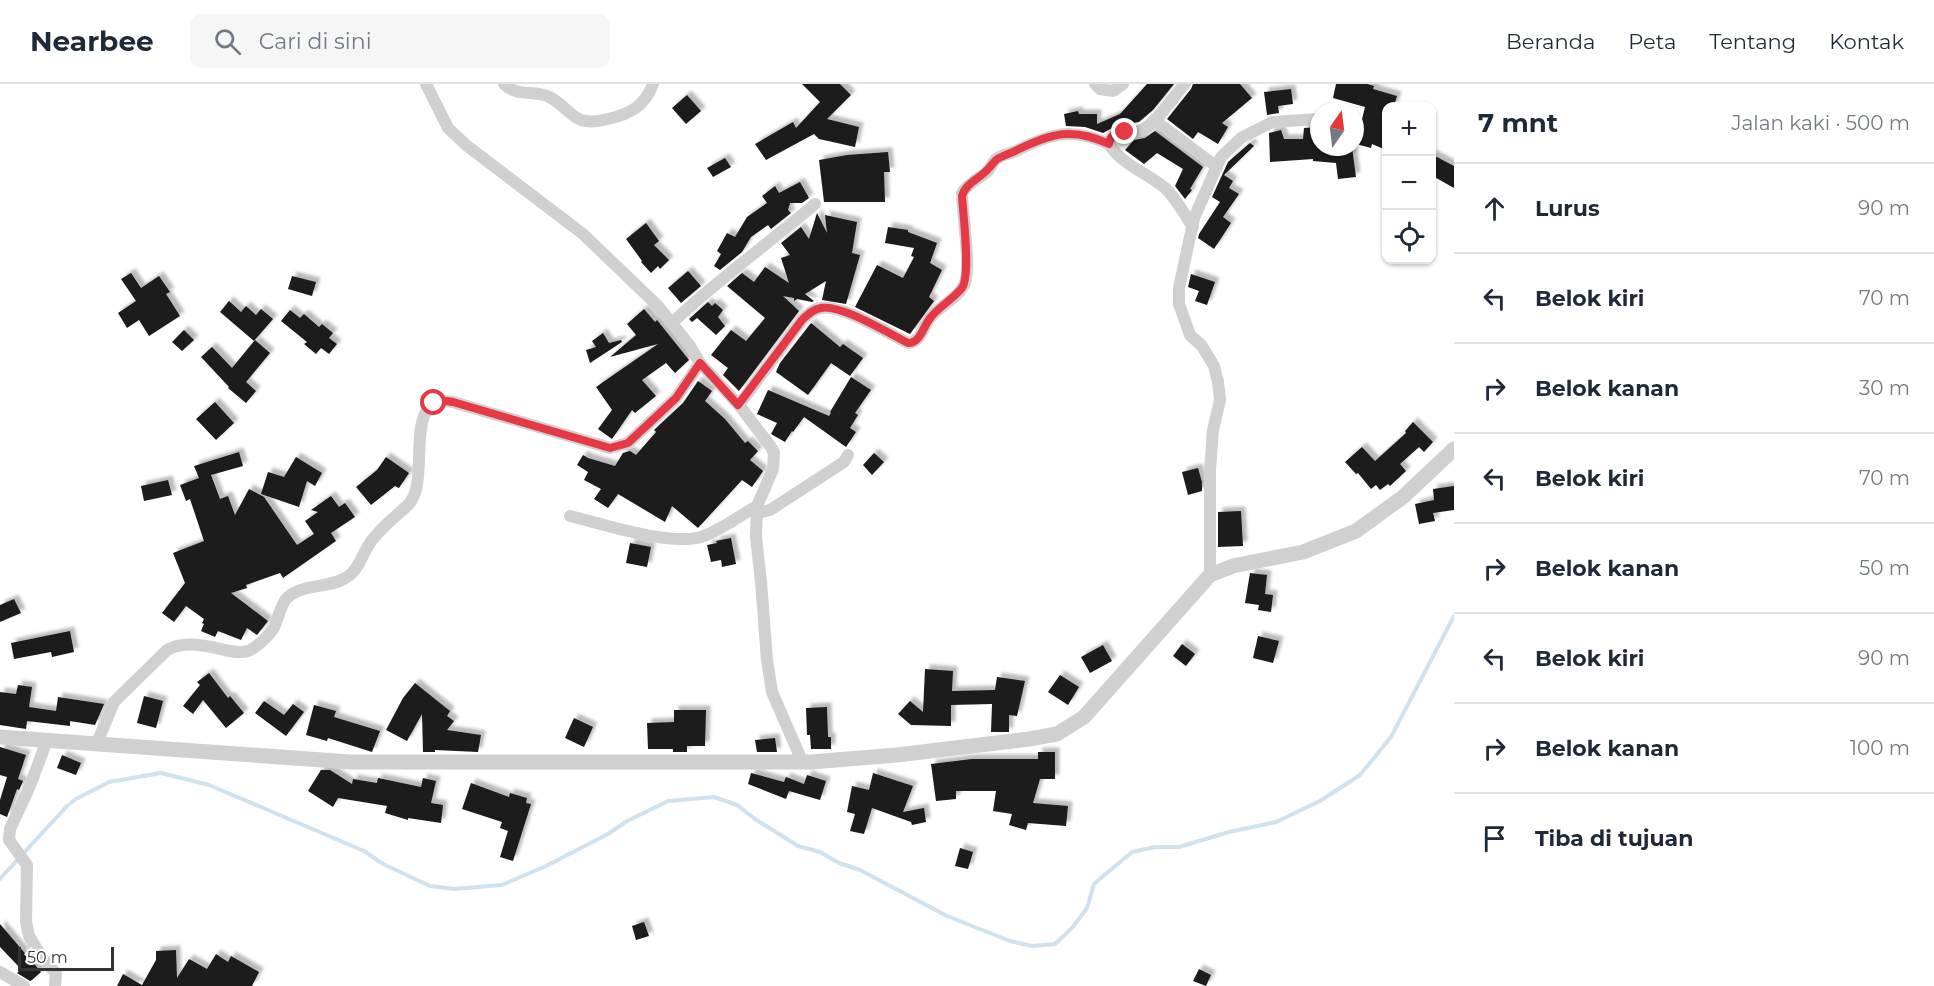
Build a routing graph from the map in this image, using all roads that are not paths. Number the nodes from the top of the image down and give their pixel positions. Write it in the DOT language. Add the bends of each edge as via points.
graph roads {
  1 [pos="426,84"];
  2 [pos="504,84"];
  3 [pos="653,84"];
  4 [pos="1095,84"];
  5 [pos="1123,84"];
  6 [pos="1185,84"];
  7 [pos="1310,119"];
  8 [pos="1154,120"];
  9 [pos="1109,144"];
  10 [pos="1217,167"];
  11 [pos="815,204"];
  12 [pos="1193,227"];
  13 [pos="672,322"];
  14 [pos="700,363"];
  15 [pos="738,405"];
  16 [pos="1454,449"];
  17 [pos="848,455"];
  18 [pos="757,509"];
  19 [pos="570,516"];
  20 [pos="1210,575"];
  21 [pos="0,737"];
  22 [pos="47,740"];
  23 [pos="97,743"];
  24 [pos="802,761"];
  25 [pos="0,972"];
  26 [pos="24,986"];
  27 [pos="55,986"];
  1 -- 13 [label="street" via="448,128 583,234"];
  2 -- 3 [label="street" via="514,92 547,95 588,122 629,113 643,102"];
  4 -- 5 [label="street" via="1113,92"];
  6 -- 8 [label="street"];
  7 -- 10 [label="street" via="1260,126 1241,138"];
  8 -- 9 [label="street" via="1143,129 1114,134"];
  8 -- 10 [label="street"];
  9 -- 12 [label="street" via="1133,168 1165,189"];
  9 -- 15 [label="street" via="1085,134 1058,134 1000,157 962,193 967,273 964,286 930,318 917,340 908,343 842,310 819,308 802,320"];
  10 -- 12 [label="street"];
  11 -- 13 [label="street"];
  12 -- 20 [label="street" via="1179,304 1190,335 1214,366 1220,400 1210,469"];
  13 -- 14 [label="street"];
  14 -- 15 [label="street"];
  14 -- 23 [label="street" via="676,398 628,443 618,447 610,448 453,402 429,406 423,418 414,498 374,537 353,572 337,582 286,598 274,628 250,650 236,652 189,644 167,650 114,702"];
  15 -- 18 [label="street" via="774,453 773,469"];
  16 -- 20 [label="street" via="1403,497 1356,531 1303,552 1233,566"];
  17 -- 18 [label="street" via="844,462 770,510"];
  18 -- 19 [label="street" via="709,534 687,539"];
  18 -- 24 [label="street" via="756,537 772,692"];
  20 -- 24 [label="street" via="1084,717 1057,734 897,755"];
  21 -- 22 [label="street"];
  22 -- 23 [label="street"];
  22 -- 27 [label="street" via="9,840 26,863 29,936 56,973"];
  23 -- 24 [label="street" via="350,762"];
  25 -- 26 [label="street"];
}
